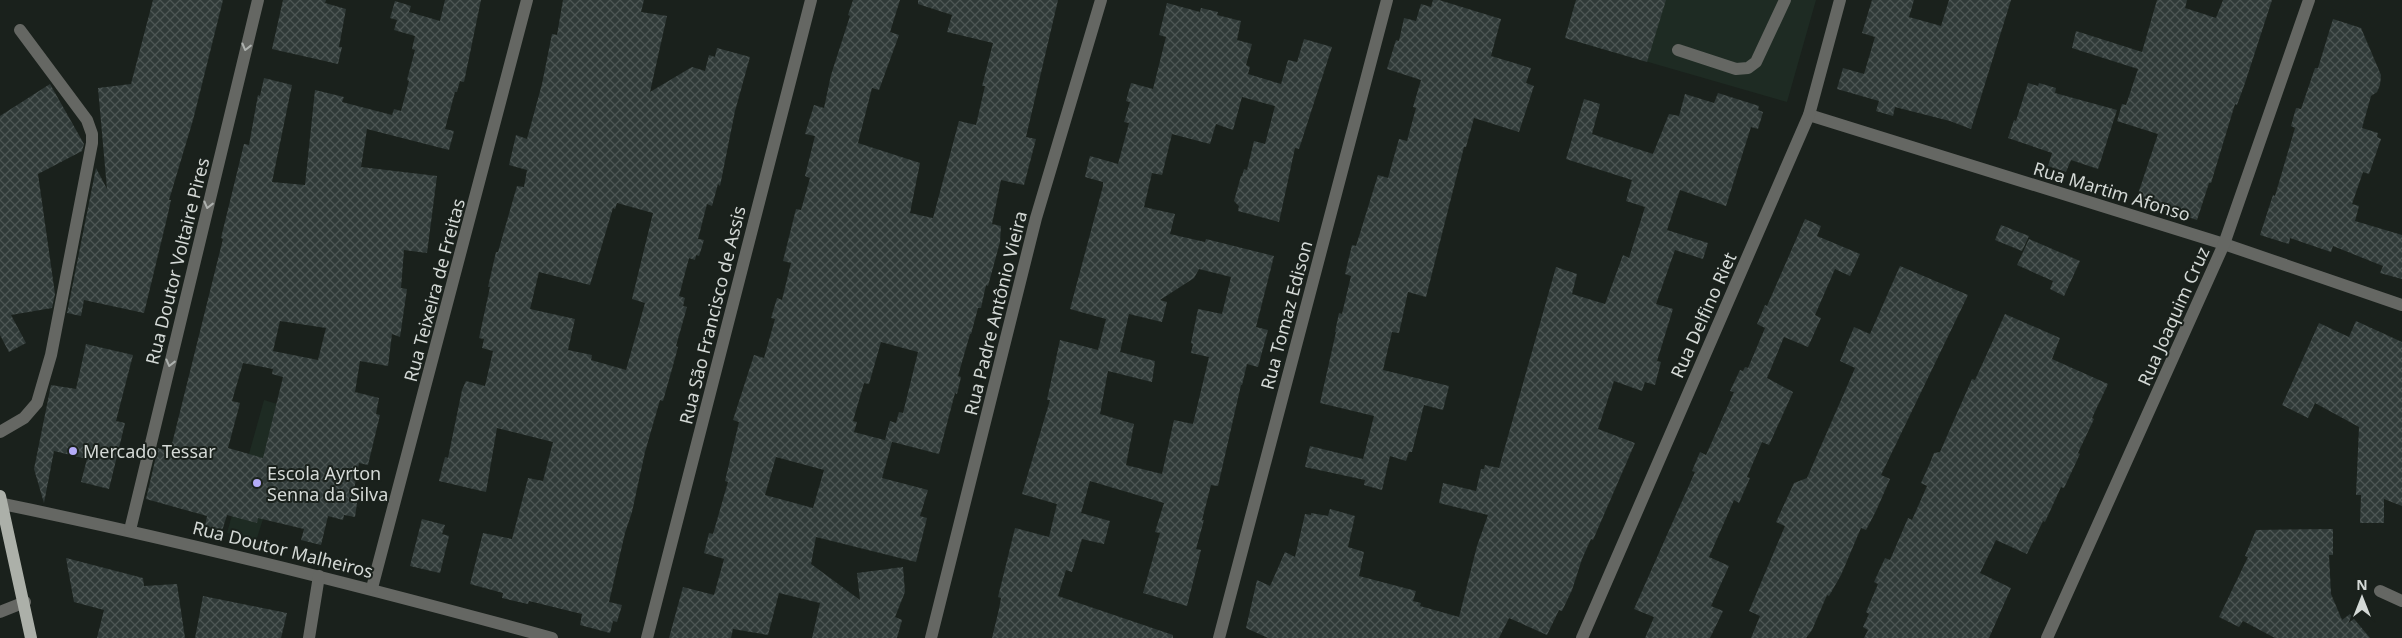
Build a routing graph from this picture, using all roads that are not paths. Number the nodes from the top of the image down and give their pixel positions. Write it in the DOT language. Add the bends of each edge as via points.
graph roads {
  1 [pos="258,0"];
  2 [pos="527,0"];
  3 [pos="811,0"];
  4 [pos="1101,0"];
  5 [pos="1387,0"];
  6 [pos="1785,0"];
  7 [pos="1840,0"];
  8 [pos="2309,0"];
  9 [pos="20,30"];
  10 [pos="1678,50"];
  11 [pos="1810,115"];
  12 [pos="2224,244"];
  13 [pos="2402,305"];
  14 [pos="0,432"];
  15 [pos="2,500"];
  16 [pos="130,530"];
  17 [pos="318,576"];
  18 [pos="372,588"];
  19 [pos="2380,591"];
  20 [pos="2402,601"];
  21 [pos="25,602"];
  22 [pos="0,612"];
  23 [pos="31,638"];
  24 [pos="309,638"];
  25 [pos="552,638"];
  26 [pos="648,638"];
  27 [pos="931,638"];
  28 [pos="1219,638"];
  29 [pos="1582,638"];
  30 [pos="2047,638"];
  1 -- 16 [label="street, Rua Doutor Voltaire Pires, one-way"];
  2 -- 18 [label="street, Rua Teixeira de Freitas"];
  3 -- 26 [label="street, Rua São Francisco de Assis"];
  4 -- 27 [label="street, Rua Padre Antônio Vieira" via="1036,218"];
  5 -- 28 [label="street, Rua Tomaz Edison"];
  6 -- 10 [label="street" via="1756,62 1748,68 1736,69"];
  7 -- 11 [label="street, Rua Delfino Riet"];
  8 -- 12 [label="street, Rua Joaquim Cruz"];
  9 -- 14 [label="street" via="87,120 92,144 50,355 37,403 24,418"];
  11 -- 12 [label="street, Rua Martim Afonso"];
  11 -- 29 [label="street, Rua Delfino Riet"];
  12 -- 13 [label="street, Rua Martim Afonso"];
  12 -- 30 [label="street, Rua Joaquim Cruz"];
  15 -- 16 [label="street, Rua Doutor Malheiros"];
  15 -- 21 [label="main road"];
  16 -- 17 [label="street, Rua Doutor Malheiros"];
  17 -- 18 [label="street, Rua Doutor Malheiros"];
  17 -- 24 [label="street"];
  18 -- 25 [label="street, Rua Doutor Malheiros"];
  19 -- 20 [label="street"];
  21 -- 22 [label="street"];
  21 -- 23 [label="main road"];
}
